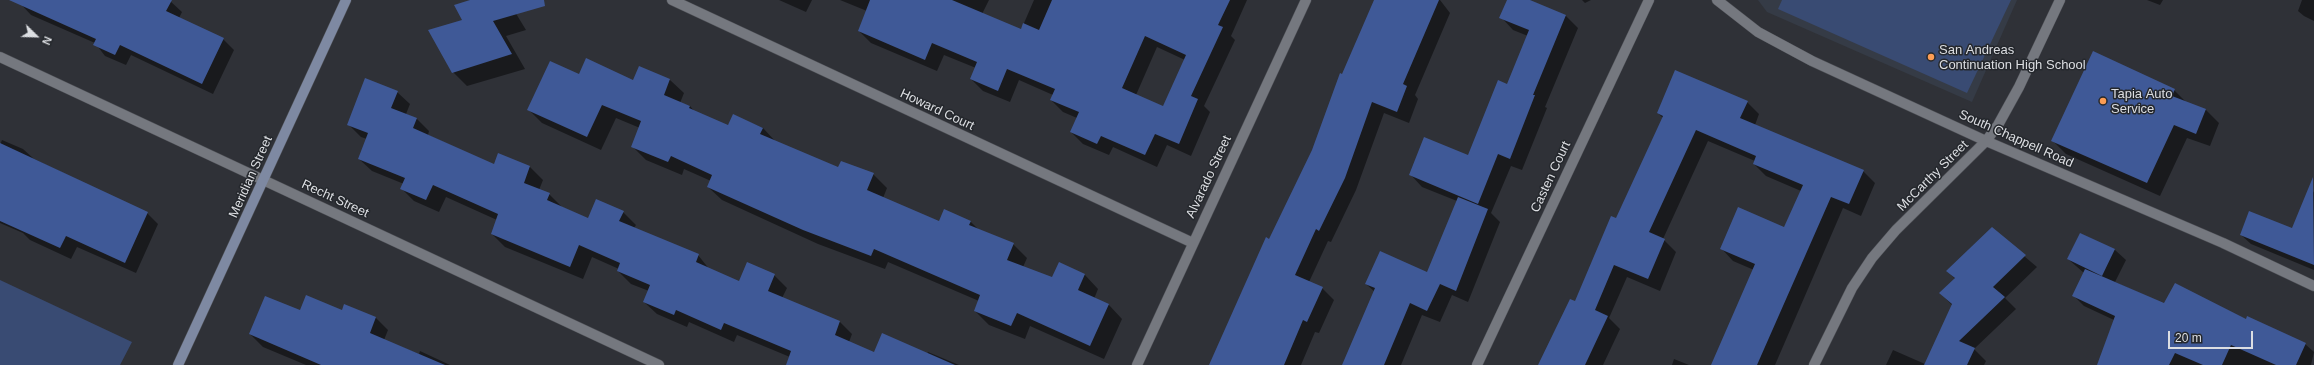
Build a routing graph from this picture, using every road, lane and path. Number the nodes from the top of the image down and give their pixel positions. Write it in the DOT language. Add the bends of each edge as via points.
graph roads {
  1 [pos="346,0"];
  2 [pos="672,0"];
  3 [pos="1306,0"];
  4 [pos="1649,0"];
  5 [pos="1717,0"];
  6 [pos="2060,0"];
  7 [pos="0,57"];
  8 [pos="1986,141"];
  9 [pos="264,180"];
  10 [pos="1193,243"];
  11 [pos="2314,286"];
  12 [pos="178,365"];
  13 [pos="659,365"];
  14 [pos="1137,365"];
  15 [pos="1477,365"];
  16 [pos="1814,365"];
  1 -- 9 [label="street, Meridian Street"];
  2 -- 10 [label="street, Howard Court"];
  3 -- 10 [label="street, Alvarado Street"];
  4 -- 15 [label="street, Casten Court"];
  5 -- 8 [label="street, South Chappell Road" via="1758,32 1812,61"];
  6 -- 8 [label="street, McCarthy Street" via="2019,87"];
  7 -- 9 [label="street, Recht Street"];
  8 -- 11 [label="street, South Chappell Road" via="2223,243"];
  8 -- 16 [label="street, McCarthy Street" via="1896,230 1872,258 1852,288"];
  9 -- 12 [label="street, Meridian Street"];
  9 -- 13 [label="street, Recht Street"];
  10 -- 14 [label="street, Alvarado Street"];
}
